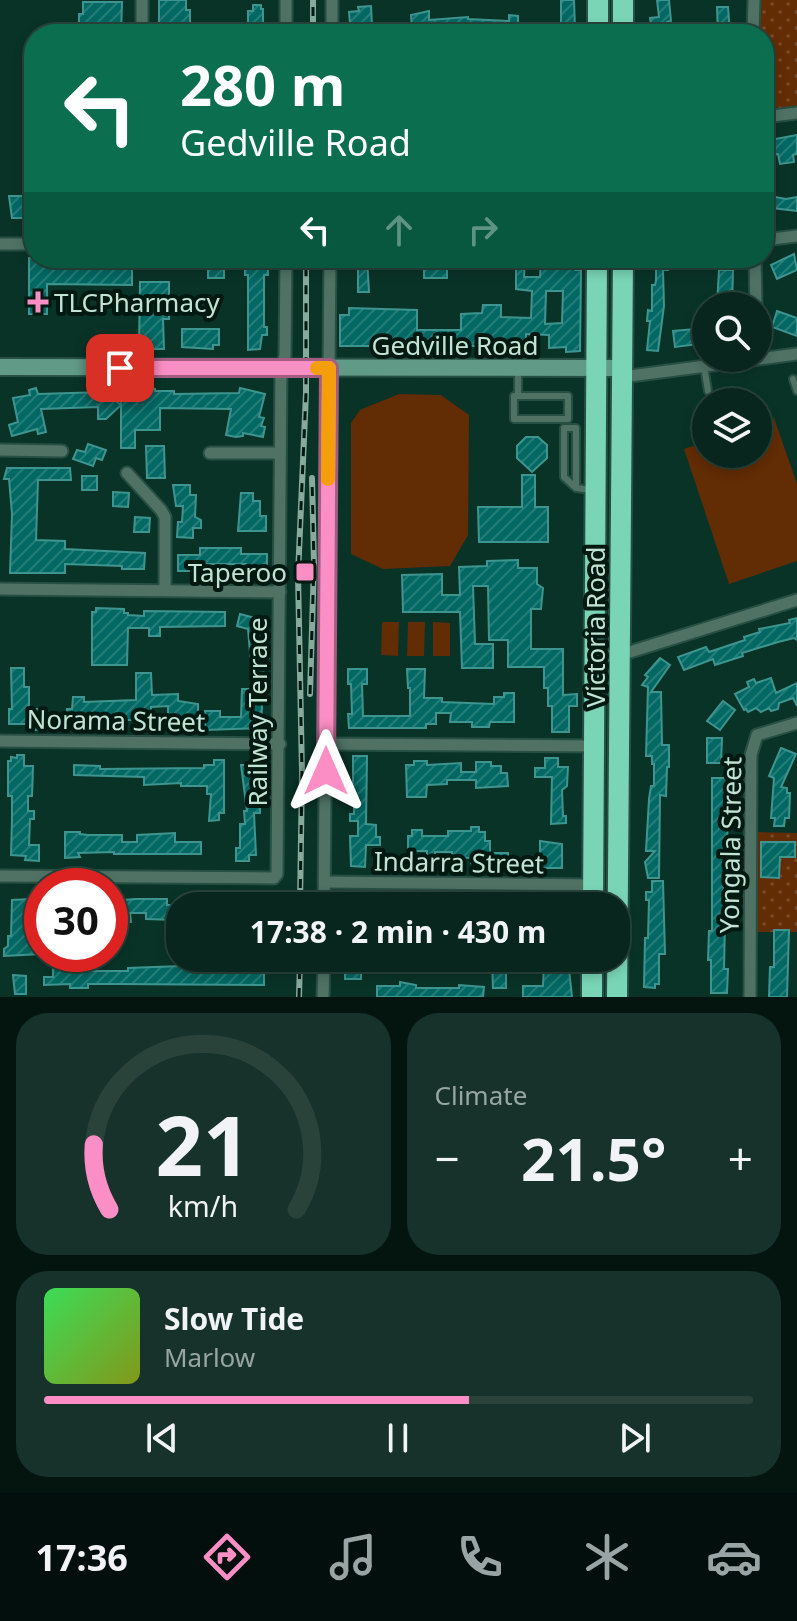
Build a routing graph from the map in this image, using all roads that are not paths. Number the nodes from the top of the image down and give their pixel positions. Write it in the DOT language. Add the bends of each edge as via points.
graph roads {
  1 [pos="142,0"];
  2 [pos="286,0"];
  3 [pos="332,0"];
  4 [pos="598,0"];
  5 [pos="623,0"];
  6 [pos="754,0"];
  7 [pos="142,24"];
  8 [pos="286,24"];
  9 [pos="332,24"];
  10 [pos="598,24"];
  11 [pos="623,24"];
  12 [pos="753,24"];
  13 [pos="797,113"];
  14 [pos="774,116"];
  15 [pos="797,236"];
  16 [pos="774,239"];
  17 [pos="0,244"];
  18 [pos="24,244"];
  19 [pos="286,268"];
  20 [pos="330,268"];
  21 [pos="597,268"];
  22 [pos="623,268"];
  23 [pos="755,268"];
  24 [pos="756,292"];
  25 [pos="797,354"];
  26 [pos="772,357"];
  27 [pos="0,367"];
  28 [pos="281,368"];
  29 [pos="329,368"];
  30 [pos="622,368"];
  31 [pos="692,368"];
  32 [pos="518,369"];
  33 [pos="597,369"];
  34 [pos="793,379"];
  35 [pos="797,391"];
  36 [pos="518,396"];
  37 [pos="0,450"];
  38 [pos="62,451"];
  39 [pos="210,453"];
  40 [pos="280,453"];
  41 [pos="127,473"];
  42 [pos="585,489"];
  43 [pos="0,589"];
  44 [pos="165,590"];
  45 [pos="280,592"];
  46 [pos="797,600"];
  47 [pos="620,655"];
  48 [pos="595,656"];
  49 [pos="797,723"];
  50 [pos="0,741"];
  51 [pos="280,744"];
  52 [pos="326,744"];
  53 [pos="594,746"];
  54 [pos="0,876"];
  55 [pos="325,882"];
  56 [pos="325,892"];
  57 [pos="516,892"];
  58 [pos="593,892"];
  59 [pos="324,972"];
  60 [pos="592,972"];
  61 [pos="323,997"];
  62 [pos="592,997"];
  63 [pos="617,997"];
  64 [pos="750,997"];
  1 -- 7 [label="street"];
  2 -- 8 [label="street"];
  3 -- 9 [label="street"];
  4 -- 10 [label="highway"];
  5 -- 11 [label="highway"];
  6 -- 12 [label="street"];
  13 -- 14 [label="street"];
  15 -- 16 [label="street"];
  17 -- 18 [label="street"];
  19 -- 28 [label="street, Railway Terrace"];
  20 -- 29 [label="street"];
  21 -- 33 [label="highway, Victoria Road"];
  22 -- 30 [label="highway, Victoria Road"];
  23 -- 24 [label="street"];
  25 -- 26 [label="street"];
  27 -- 28 [label="street, Gedville Road"];
  28 -- 29 [label="street, Gedville Road"];
  28 -- 40 [label="street, Railway Terrace"];
  29 -- 32 [label="street, Gedville Road"];
  29 -- 52 [label="street"];
  30 -- 31 [label="street" via="630,376"];
  30 -- 33 [label="street, Gedville Road"];
  30 -- 47 [label="highway, Victoria Road"];
  32 -- 33 [label="street, Gedville Road"];
  32 -- 36 [label="lane"];
  33 -- 42 [label="highway, Victoria Road"];
  34 -- 35 [label="lane"];
  36 -- 36 [label="lane" via="514,419 568,419 568,396"];
  37 -- 38 [label="street"];
  39 -- 40 [label="street"];
  40 -- 45 [label="street, Railway Terrace"];
  41 -- 44 [label="street" via="165,517"];
  42 -- 42 [label="lane" via="564,477 564,428 576,428"];
  42 -- 48 [label="highway, Victoria Road"];
  43 -- 44 [label="street"];
  44 -- 45 [label="street"];
  45 -- 51 [label="street, Railway Terrace"];
  46 -- 47 [label="street"];
  47 -- 48 [label="street"];
  47 -- 63 [label="highway, Victoria Road"];
  48 -- 53 [label="highway, Victoria Road"];
  49 -- 64 [label="street, Yongala Street" via="757,735 751,755"];
  50 -- 51 [label="street, Norama Street"];
  51 -- 54 [label="street, Railway Terrace" via="274,878"];
  52 -- 53 [label="street"];
  52 -- 55 [label="street"];
  53 -- 58 [label="highway, Victoria Road"];
  55 -- 56 [label="street"];
  55 -- 57 [label="street, Indarra Street"];
  59 -- 61 [label="street"];
  60 -- 62 [label="highway"];
}
